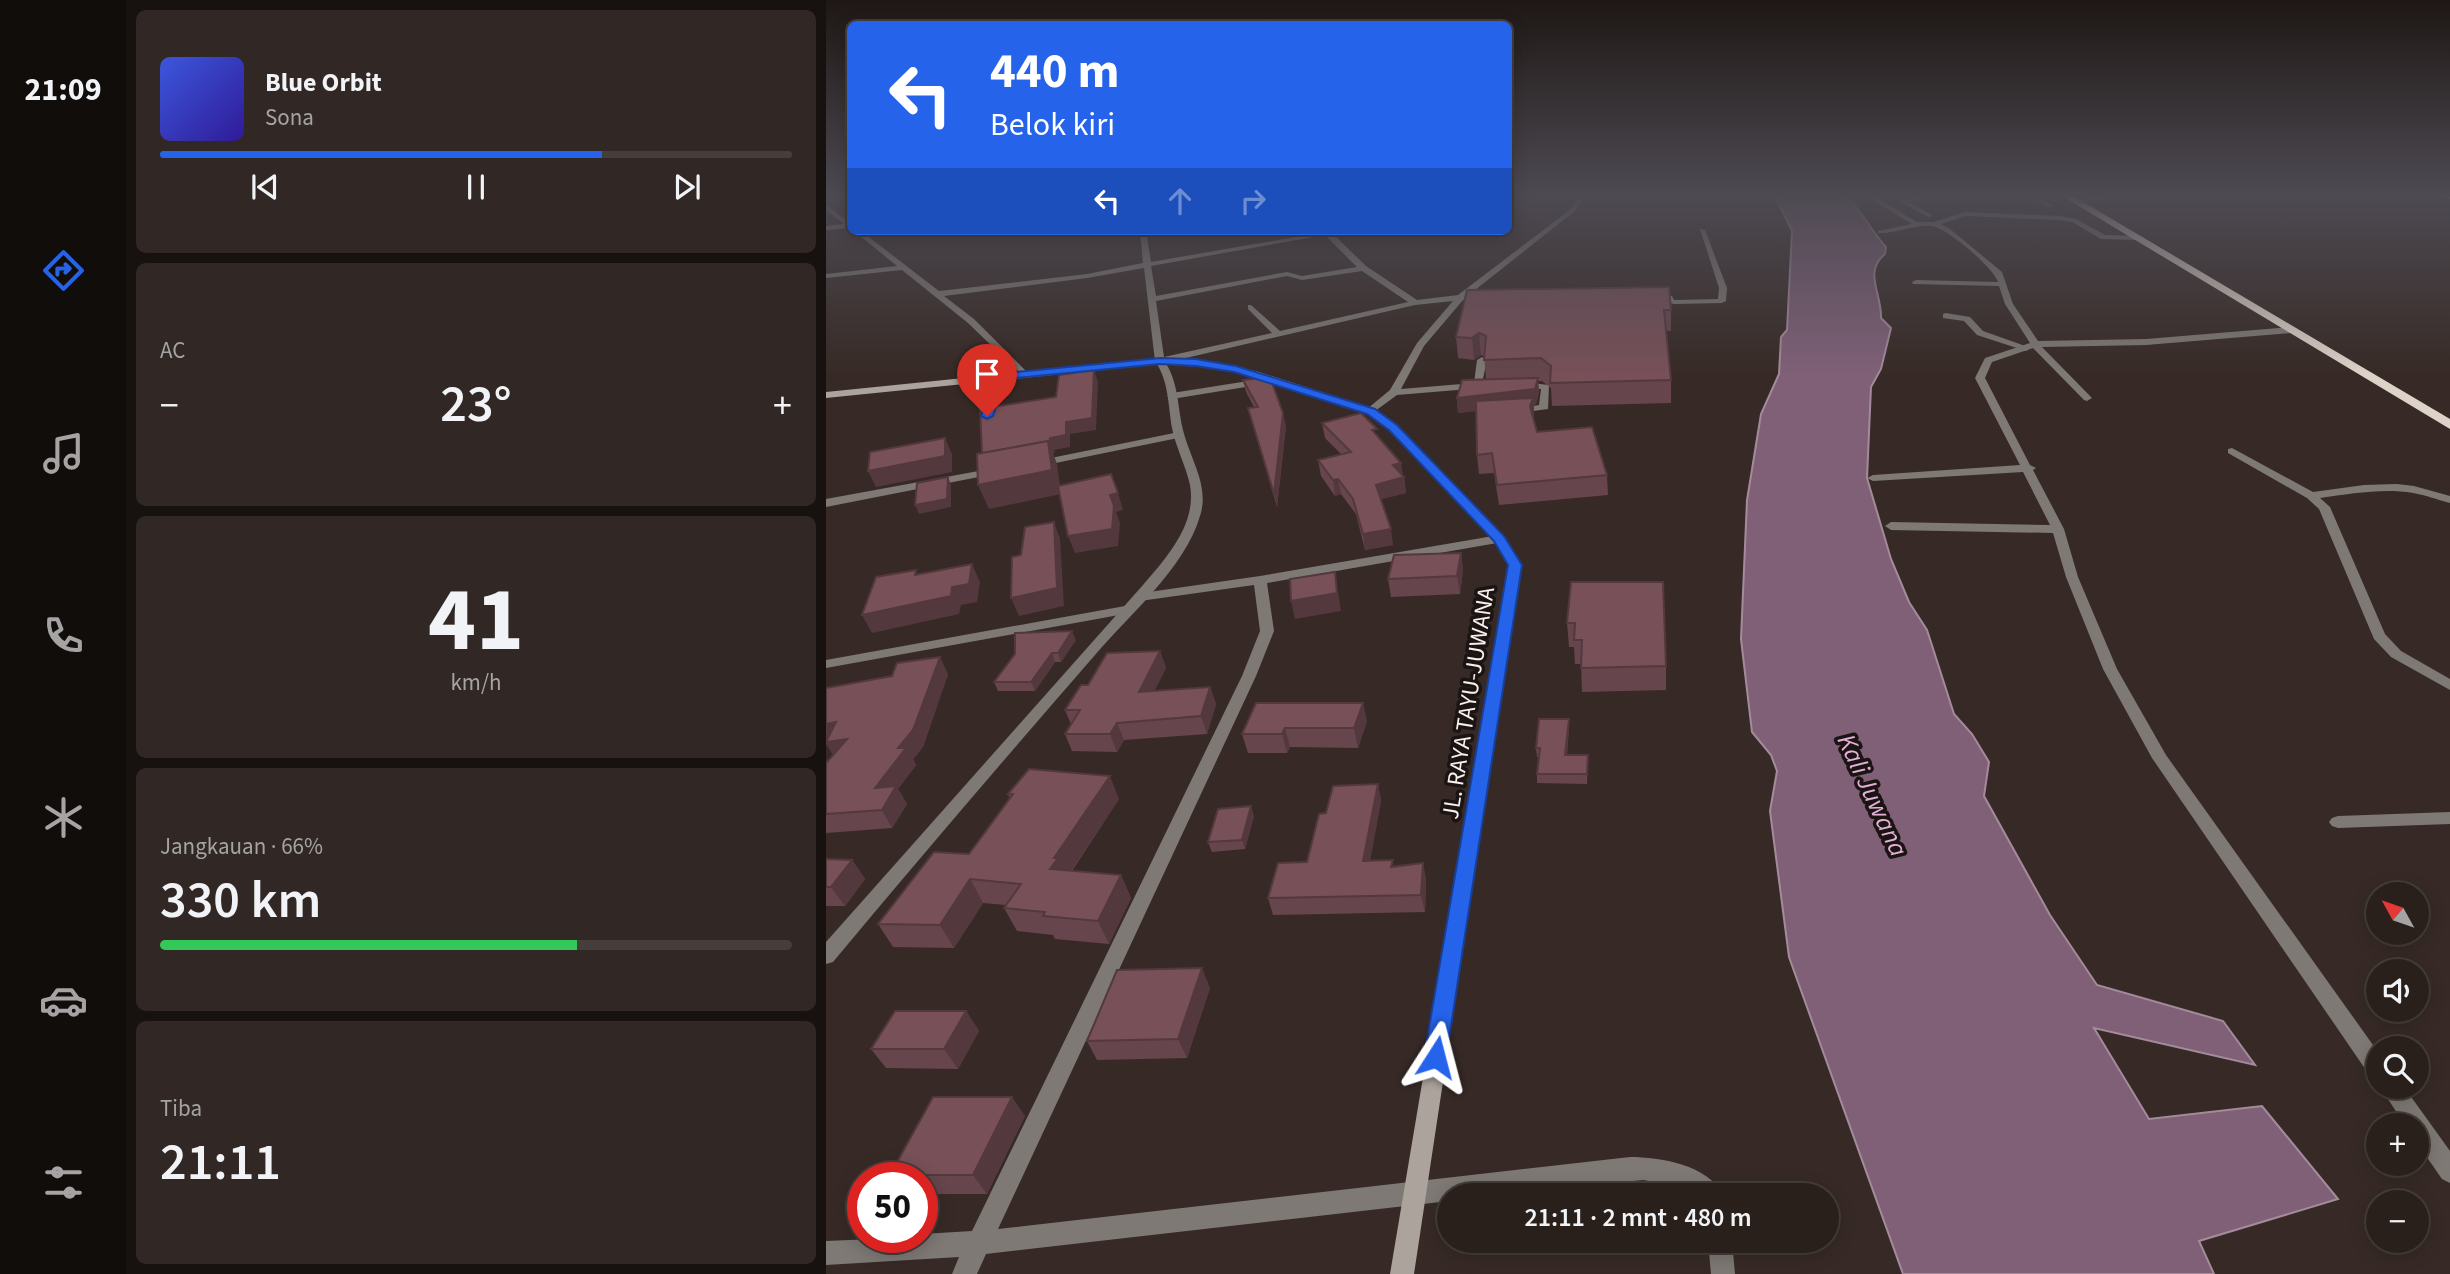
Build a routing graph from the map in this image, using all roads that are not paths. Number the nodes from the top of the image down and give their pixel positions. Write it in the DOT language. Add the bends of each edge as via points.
graph roads {
  1 [pos="887,255"];
  2 [pos="1148,255"];
  3 [pos="1192,255"];
  4 [pos="1350,255"];
  5 [pos="1514,255"];
  6 [pos="1711,255"];
  7 [pos="1979,255"];
  8 [pos="2168,255"];
  9 [pos="1149,263"];
  10 [pos="902,268"];
  11 [pos="1363,268"];
  12 [pos="826,276"];
  13 [pos="1916,282"];
  14 [pos="2001,285"];
  15 [pos="938,294"];
  16 [pos="1491,295"];
  17 [pos="1462,296"];
  18 [pos="1649,298"];
  19 [pos="1153,299"];
  20 [pos="1415,303"];
  21 [pos="1251,307"];
  22 [pos="1946,316"];
  23 [pos="2291,330"];
  24 [pos="1276,332"];
  25 [pos="2031,346"];
  26 [pos="1482,360"];
  27 [pos="1160,361"];
  28 [pos="1024,374"];
  29 [pos="1000,376"];
  30 [pos="1277,380"];
  31 [pos="1513,385"];
  32 [pos="1478,386"];
  33 [pos="1490,386"];
  34 [pos="1394,392"];
  35 [pos="826,395"];
  36 [pos="1171,396"];
  37 [pos="2087,398"];
  38 [pos="1371,411"];
  39 [pos="1501,413"];
  40 [pos="987,416"];
  41 [pos="2450,425"];
  42 [pos="1179,435"];
  43 [pos="2232,452"];
  44 [pos="1017,468"];
  45 [pos="2030,468"];
  46 [pos="1003,470"];
  47 [pos="1873,478"];
  48 [pos="2311,496"];
  49 [pos="2450,500"];
  50 [pos="826,503"];
  51 [pos="1891,526"];
  52 [pos="2059,528"];
  53 [pos="1499,539"];
  54 [pos="1260,580"];
  55 [pos="1140,597"];
  56 [pos="1125,610"];
  57 [pos="826,664"];
  58 [pos="2450,685"];
  59 [pos="2450,818"];
  60 [pos="2338,822"];
  61 [pos="826,956"];
  62 [pos="2366,1052"];
  63 [pos="2399,1099"];
  64 [pos="2450,1171"];
  65 [pos="1500,1183"];
  66 [pos="1694,1183"];
  67 [pos="1437,1189"];
  68 [pos="1415,1191"];
  69 [pos="979,1243"];
  70 [pos="826,1253"];
  71 [pos="1721,1253"];
  72 [pos="964,1274"];
  73 [pos="1402,1274"];
  74 [pos="1723,1274"];
  1 -- 10 [label="street"];
  2 -- 9 [label="street"];
  3 -- 9 [label="street"];
  4 -- 11 [label="street"];
  5 -- 17 [label="street"];
  6 -- 18 [label="street" via="1723,288 1722,301"];
  7 -- 14 [label="street" via="1999,274"];
  8 -- 23 [label="highway"];
  9 -- 15 [label="street" via="1087,276"];
  9 -- 19 [label="street"];
  10 -- 12 [label="street"];
  10 -- 15 [label="street"];
  11 -- 19 [label="street" via="1302,278 1287,274"];
  11 -- 20 [label="street"];
  13 -- 14 [label="street"];
  14 -- 25 [label="street"];
  15 -- 28 [label="street"];
  16 -- 17 [label="street"];
  17 -- 20 [label="street"];
  17 -- 34 [label="street" via="1420,345"];
  19 -- 27 [label="street"];
  20 -- 24 [label="street"];
  21 -- 24 [label="street"];
  22 -- 25 [label="street" via="1967,319 1980,333"];
  23 -- 25 [label="street"];
  23 -- 41 [label="highway"];
  24 -- 27 [label="street"];
  25 -- 37 [label="street"];
  25 -- 45 [label="street" via="1988,360 1980,378"];
  26 -- 32 [label="street"];
  27 -- 28 [label="main road, JL. RAYA TAYU-JUWANA"];
  27 -- 30 [label="main road, JL. RAYA TAYU-JUWANA" via="1215,365"];
  27 -- 36 [label="street" via="1167,369"];
  28 -- 29 [label="main road, JL. RAYA TAYU-JUWANA"];
  29 -- 35 [label="main road, JL. RAYA TAYU-JUWANA"];
  29 -- 40 [label="street"];
  30 -- 36 [label="street"];
  30 -- 38 [label="main road, JL. RAYA TAYU-JUWANA"];
  31 -- 39 [label="street" via="1546,387 1544,407"];
  32 -- 33 [label="street"];
  32 -- 34 [label="street"];
  34 -- 38 [label="street"];
  36 -- 42 [label="street"];
  38 -- 53 [label="main road, JL. RAYA TAYU-JUWANA" via="1393,428"];
  42 -- 44 [label="street"];
  42 -- 55 [label="street" via="1194,472 1195,517"];
  43 -- 48 [label="street"];
  45 -- 47 [label="street"];
  45 -- 52 [label="street"];
  46 -- 50 [label="street"];
  48 -- 49 [label="street" via="2391,485"];
  48 -- 58 [label="street" via="2334,524 2379,636 2396,654"];
  51 -- 52 [label="street"];
  52 -- 62 [label="street" via="2072,577 2110,669 2160,758"];
  53 -- 54 [label="street"];
  53 -- 68 [label="main road, JL. RAYA TAYU-JUWANA" via="1515,565"];
  54 -- 55 [label="street"];
  54 -- 69 [label="street" via="1267,631 1249,676"];
  55 -- 56 [label="street"];
  56 -- 57 [label="street"];
  56 -- 61 [label="street"];
  59 -- 60 [label="street"];
  63 -- 64 [label="street"];
  65 -- 66 [label="street" via="1659,1168"];
  67 -- 68 [label="street"];
  68 -- 69 [label="street"];
  68 -- 73 [label="main road, JL. RAYA TAYU-JUWANA"];
  69 -- 70 [label="street"];
  69 -- 72 [label="street"];
  71 -- 74 [label="street"];
}
